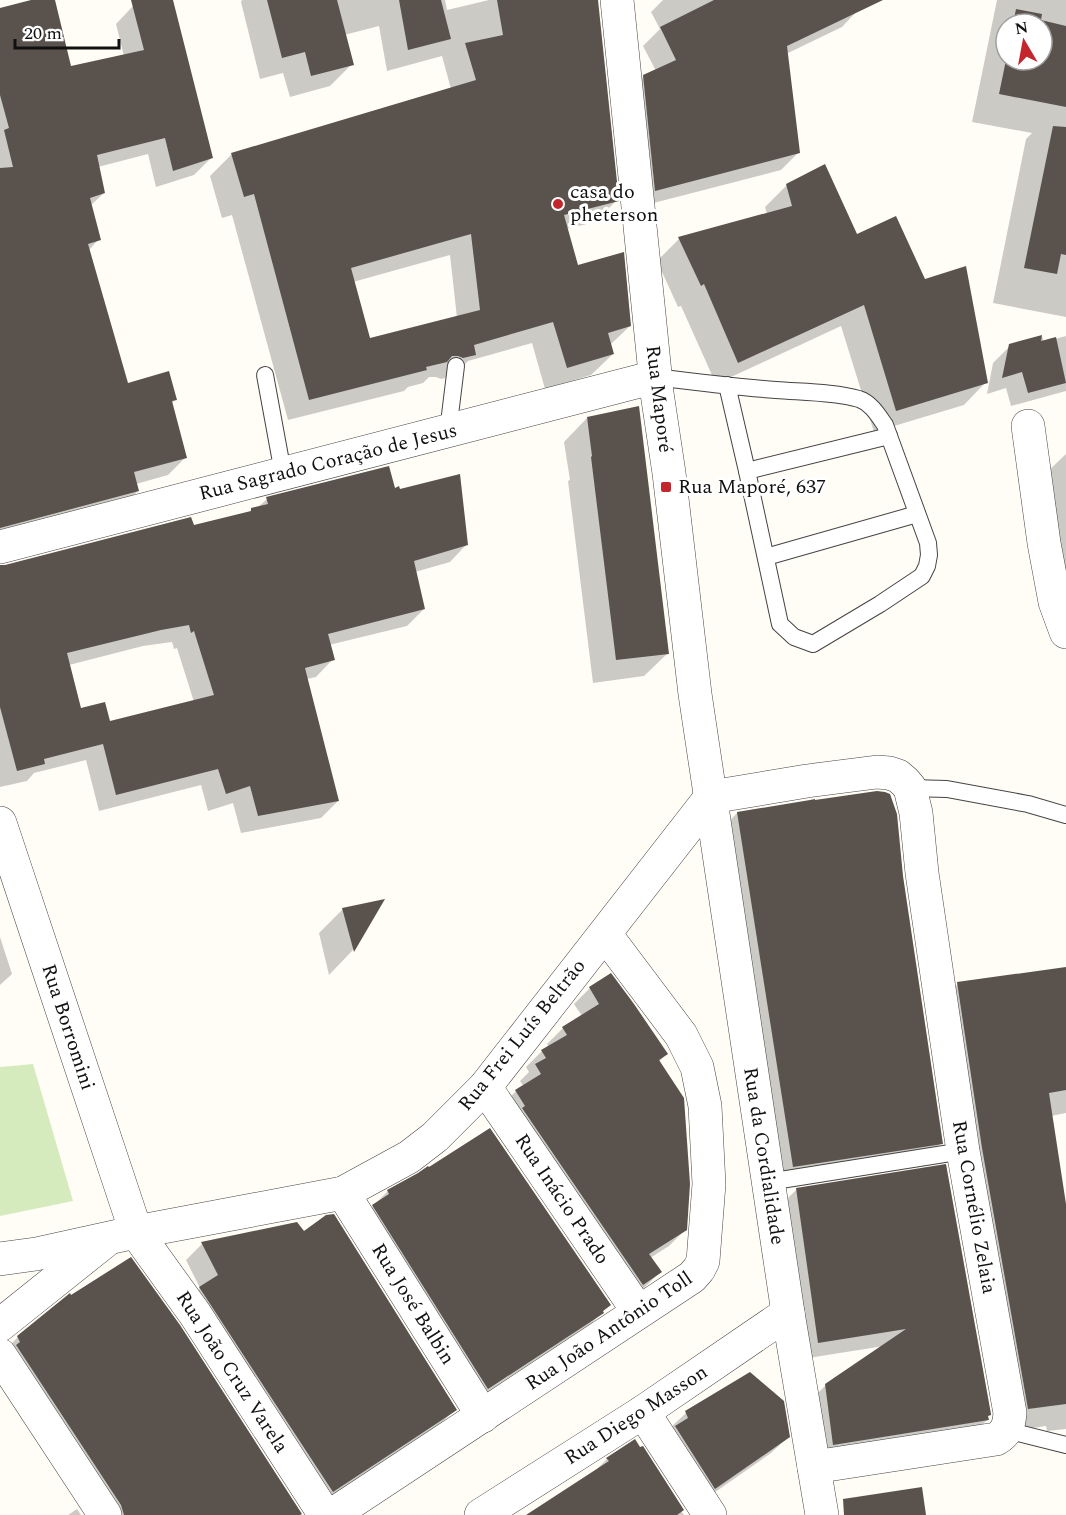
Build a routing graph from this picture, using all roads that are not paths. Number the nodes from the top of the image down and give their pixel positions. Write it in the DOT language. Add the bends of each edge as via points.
graph roads {
  1 [pos="617,0"];
  2 [pos="456,366"];
  3 [pos="265,375"];
  4 [pos="655,377"];
  5 [pos="726,385"];
  6 [pos="1028,426"];
  7 [pos="448,431"];
  8 [pos="889,436"];
  9 [pos="747,471"];
  10 [pos="282,474"];
  11 [pos="917,514"];
  12 [pos="0,547"];
  13 [pos="766,557"];
  14 [pos="1066,632"];
  15 [pos="910,788"];
  16 [pos="711,797"];
  17 [pos="1066,815"];
  18 [pos="0,823"];
  19 [pos="605,934"];
  20 [pos="485,1087"];
  21 [pos="963,1151"];
  22 [pos="768,1182"];
  23 [pos="343,1193"];
  24 [pos="123,1235"];
  25 [pos="0,1259"];
  26 [pos="638,1311"];
  27 [pos="788,1313"];
  28 [pos="0,1325"];
  29 [pos="0,1355"];
  30 [pos="643,1412"];
  31 [pos="483,1416"];
  32 [pos="1006,1431"];
  33 [pos="1066,1444"];
  34 [pos="814,1467"];
  35 [pos="485,1514"];
  36 [pos="105,1515"];
  37 [pos="325,1515"];
  38 [pos="332,1515"];
  39 [pos="710,1515"];
  40 [pos="822,1515"];
  1 -- 4 [label="street, Rua Maporé"];
  2 -- 7 [label="lane"];
  3 -- 10 [label="lane"];
  4 -- 5 [label="lane"];
  4 -- 7 [label="street, Rua Sagrado Coração de Jesus"];
  4 -- 16 [label="street, Rua Maporé" via="694,694"];
  5 -- 8 [label="lane" via="861,400 875,410"];
  5 -- 9 [label="lane"];
  6 -- 14 [label="street" via="1044,543 1055,602"];
  7 -- 10 [label="street, Rua Sagrado Coração de Jesus"];
  8 -- 9 [label="lane"];
  8 -- 11 [label="lane"];
  9 -- 13 [label="lane"];
  10 -- 12 [label="street, Rua Sagrado Coração de Jesus"];
  11 -- 13 [label="lane"];
  11 -- 13 [label="lane" via="929,555 922,576 813,644 794,637 780,624"];
  15 -- 16 [label="street" via="898,776 877,772"];
  15 -- 17 [label="lane" via="947,789"];
  15 -- 21 [label="street, Rua Cornélio Zelaia"];
  16 -- 19 [label="street, Rua Frei Luís Beltrão"];
  16 -- 22 [label="street, Rua da Cordialidade"];
  18 -- 24 [label="street, Rua Borromini"];
  19 -- 20 [label="street, Rua Frei Luís Beltrão"];
  19 -- 26 [label="street, Rua João Antônio Toll" via="681,1035 697,1067 705,1106 710,1184 703,1261 692,1277"];
  20 -- 23 [label="street, Rua Frei Luís Beltrão" via="409,1157"];
  20 -- 26 [label="street, Rua Inácio Prado"];
  21 -- 22 [label="lane"];
  21 -- 32 [label="street, Rua Cornélio Zelaia" via="1010,1413"];
  22 -- 27 [label="street, Rua da Cordialidade"];
  23 -- 24 [label="street, Rua Frei Luís Beltrão"];
  23 -- 31 [label="street, Rua José Balbin"];
  24 -- 25 [label="street, Rua Frei Luís Beltrão"];
  24 -- 28 [label="street"];
  24 -- 37 [label="street, Rua João Cruz Varela" via="195,1314"];
  26 -- 31 [label="street, Rua João Antônio Toll"];
  27 -- 30 [label="street, Rua Diego Masson"];
  27 -- 34 [label="street, Rua da Cordialidade"];
  29 -- 36 [label="street"];
  30 -- 35 [label="street, Rua Diego Masson"];
  30 -- 39 [label="street"];
  31 -- 38 [label="street, Rua João Antônio Toll"];
  32 -- 33 [label="lane"];
  32 -- 34 [label="street" via="996,1438"];
  34 -- 40 [label="street, Rua da Cordialidade"];
}
